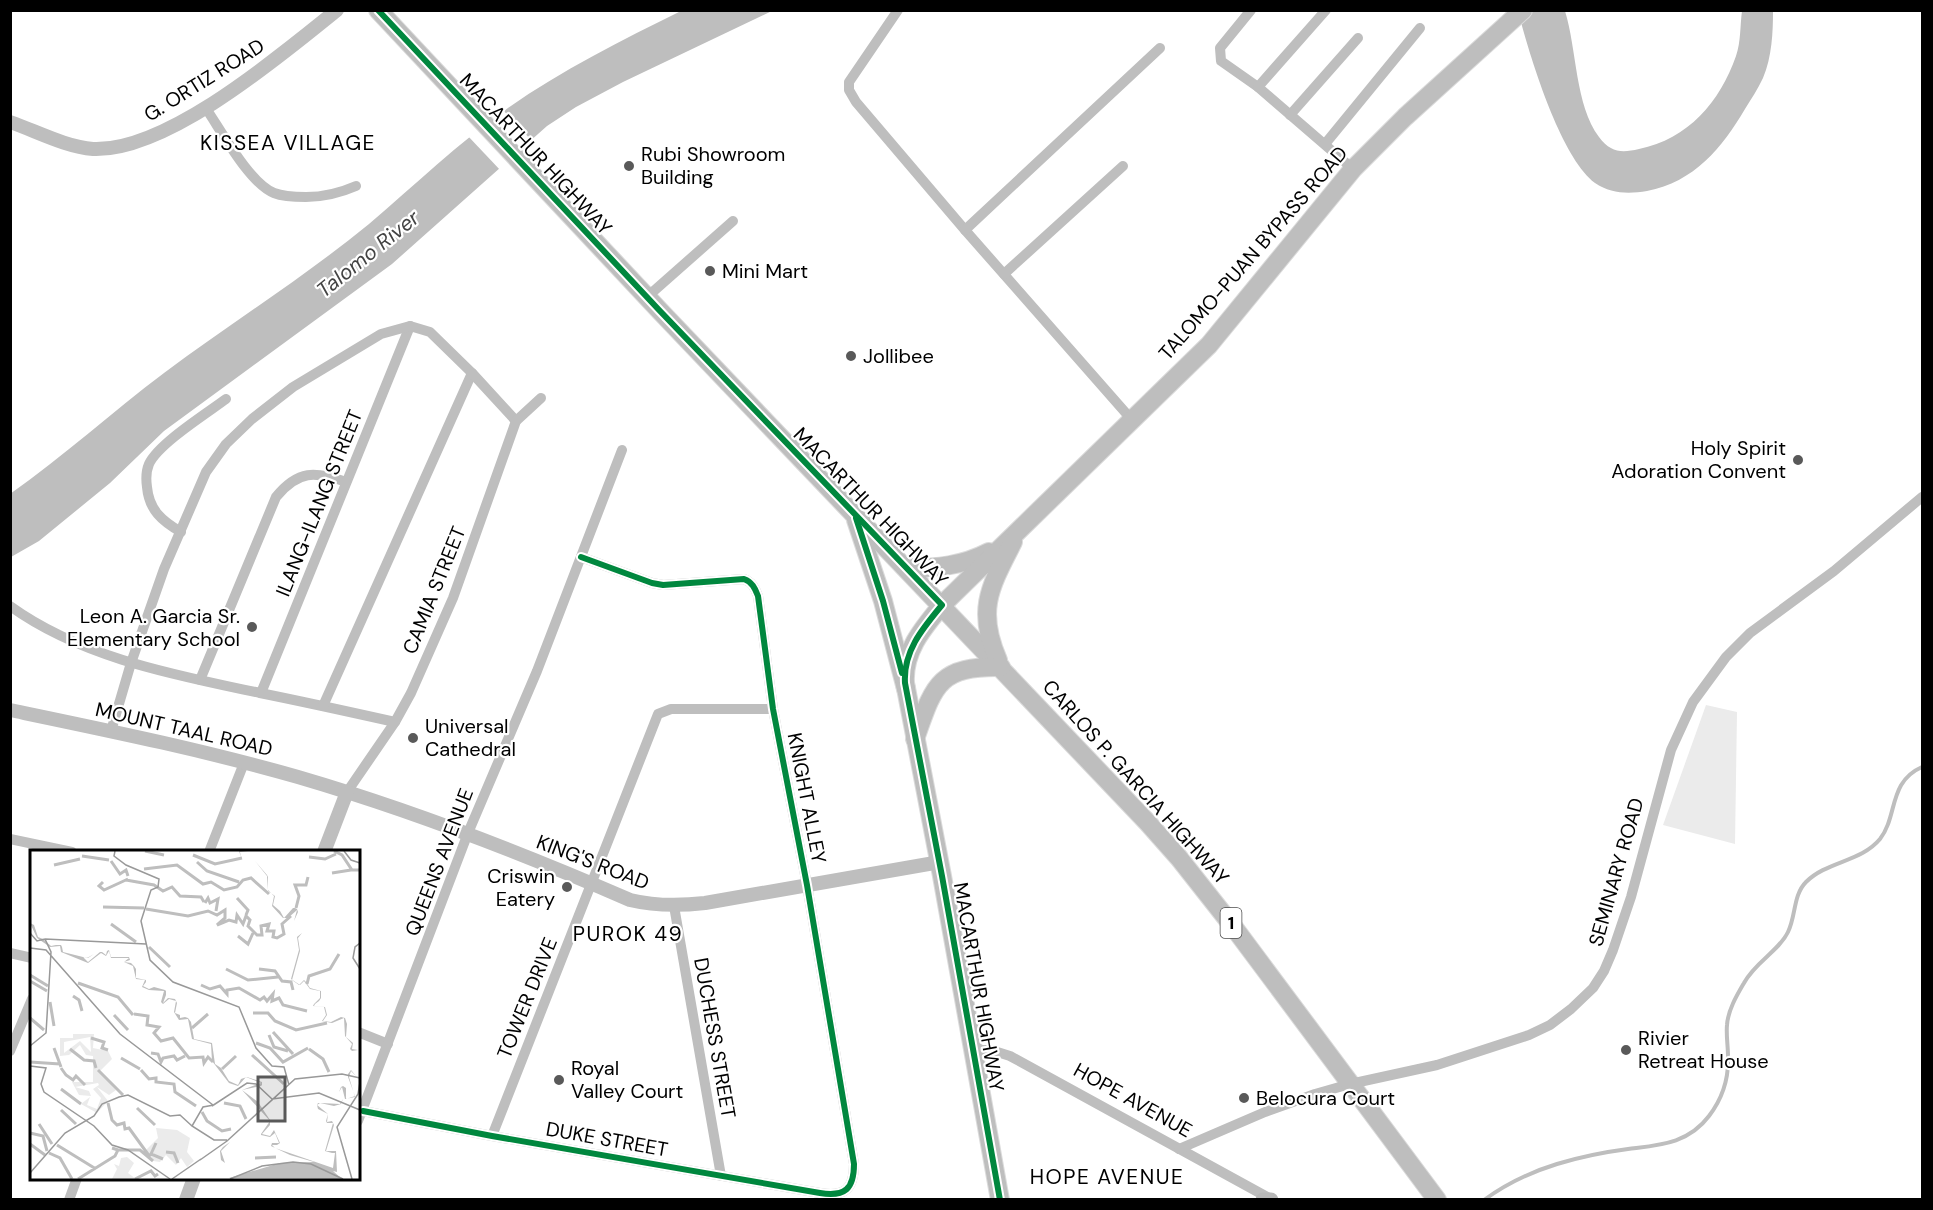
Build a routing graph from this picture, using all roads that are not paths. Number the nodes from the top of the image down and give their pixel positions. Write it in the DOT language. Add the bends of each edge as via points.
graph roads {
  1 [pos="337,10"];
  2 [pos="378,10"];
  3 [pos="898,10"];
  4 [pos="1251,10"];
  5 [pos="1326,10"];
  6 [pos="1523,10"];
  7 [pos="1420,28"];
  8 [pos="1358,38"];
  9 [pos="1160,48"];
  10 [pos="1258,87"];
  11 [pos="205,107"];
  12 [pos="1290,115"];
  13 [pos="10,122"];
  14 [pos="1325,144"];
  15 [pos="1123,166"];
  16 [pos="1353,169"];
  17 [pos="356,186"];
  18 [pos="733,221"];
  19 [pos="965,230"];
  20 [pos="1004,274"];
  21 [pos="647,297"];
  22 [pos="410,326"];
  23 [pos="472,373"];
  24 [pos="541,398"];
  25 [pos="226,399"];
  26 [pos="1132,420"];
  27 [pos="516,421"];
  28 [pos="622,450"];
  29 [pos="346,482"];
  30 [pos="1923,497"];
  31 [pos="854,512"];
  32 [pos="1021,527"];
  33 [pos="181,532"];
  34 [pos="1002,546"];
  35 [pos="581,557"];
  36 [pos="907,568"];
  37 [pos="942,605"];
  38 [pos="10,606"];
  39 [pos="131,663"];
  40 [pos="1001,667"];
  41 [pos="200,680"];
  42 [pos="906,689"];
  43 [pos="261,693"];
  44 [pos="323,706"];
  45 [pos="773,709"];
  46 [pos="10,710"];
  47 [pos="395,722"];
  48 [pos="111,731"];
  49 [pos="915,739"];
  50 [pos="244,763"];
  51 [pos="347,792"];
  52 [pos="468,833"];
  53 [pos="10,839"];
  54 [pos="62,850"];
  55 [pos="210,850"];
  56 [pos="325,850"];
  57 [pos="940,862"];
  58 [pos="592,884"];
  59 [pos="807,885"];
  60 [pos="674,906"];
  61 [pos="10,953"];
  62 [pos="30,958"];
  63 [pos="30,1004"];
  64 [pos="360,1033"];
  65 [pos="388,1044"];
  66 [pos="974,1050"];
  67 [pos="10,1051"];
  68 [pos="1350,1084"];
  69 [pos="361,1116"];
  70 [pos="492,1136"];
  71 [pos="1179,1149"];
  72 [pos="721,1176"];
  73 [pos="77,1180"];
  74 [pos="194,1180"];
  75 [pos="845,1191"];
  76 [pos="1267,1199"];
  77 [pos="69,1200"];
  78 [pos="186,1200"];
  79 [pos="1000,1200"];
  80 [pos="1437,1200"];
  1 -- 11 [label="street, G. ORTIZ ROAD" via="259,72"];
  2 -- 21 [label="main road, MACARTHUR HIGHWAY / 1"];
  3 -- 19 [label="street" via="853,75 849,90"];
  4 -- 10 [label="street" via="1220,48 1219,56 1221,62"];
  5 -- 10 [label="street"];
  6 -- 16 [label="main road, TALOMO-PUAN BYPASS ROAD"];
  7 -- 14 [label="street"];
  8 -- 12 [label="street"];
  9 -- 19 [label="street"];
  10 -- 12 [label="street"];
  11 -- 13 [label="street, G. ORTIZ ROAD" via="153,136 105,149 74,145"];
  11 -- 17 [label="street" via="255,179 273,192 315,197"];
  12 -- 14 [label="street"];
  14 -- 16 [label="street"];
  15 -- 20 [label="street"];
  16 -- 26 [label="main road, TALOMO-PUAN BYPASS ROAD" via="1209,345"];
  18 -- 21 [label="street"];
  19 -- 20 [label="street"];
  20 -- 26 [label="street"];
  21 -- 31 [label="main road, MACARTHUR HIGHWAY / 1"];
  22 -- 23 [label="street" via="430,332"];
  22 -- 29 [label="street, ILANG-ILANG STREET"];
  22 -- 33 [label="street" via="366,342 293,387 252,419 226,444 206,472"];
  23 -- 27 [label="street"];
  23 -- 44 [label="street"];
  24 -- 27 [label="street, CAMIA STREET"];
  25 -- 33 [label="street" via="164,446 149,464 147,489 154,512"];
  26 -- 32 [label="main road, TALOMO-PUAN BYPASS ROAD"];
  27 -- 47 [label="street, CAMIA STREET" via="453,598"];
  28 -- 35 [label="street, QUEENS AVENUE"];
  29 -- 41 [label="street" via="315,474 287,483 276,497"];
  29 -- 43 [label="street, ILANG-ILANG STREET"];
  30 -- 68 [label="street, SEMINARY ROAD" via="1834,571 1750,633 1725,657 1693,702 1671,750 1619,934 1593,988 1557,1020 1529,1035 1437,1065"];
  31 -- 36 [label="main road, MACARTHUR HIGHWAY / 1"];
  31 -- 42 [label="main road"];
  32 -- 34 [label="main road, TALOMO-PUAN BYPASS ROAD"];
  32 -- 40 [label="main road" via="995,579 987,607 988,634"];
  33 -- 39 [label="street"];
  34 -- 36 [label="main road" via="955,565"];
  34 -- 37 [label="main road, TALOMO-PUAN BYPASS ROAD"];
  35 -- 45 [label="street, KNIGHT ALLEY" via="663,585 749,581 758,596"];
  35 -- 52 [label="street, QUEENS AVENUE"];
  36 -- 37 [label="main road, MACARTHUR HIGHWAY / 1"];
  37 -- 40 [label="main road, CARLOS P. GARCIA HIGHWAY / 1"];
  37 -- 42 [label="main road, MACARTHUR HIGHWAY" via="909,652"];
  38 -- 39 [label="street" via="33,623"];
  39 -- 41 [label="street"];
  39 -- 48 [label="street"];
  40 -- 49 [label="main road" via="966,669 943,680 930,699"];
  40 -- 68 [label="main road, CARLOS P. GARCIA HIGHWAY / 1" via="1179,858"];
  41 -- 43 [label="street"];
  42 -- 49 [label="main road, MACARTHUR HIGHWAY"];
  43 -- 44 [label="street"];
  44 -- 47 [label="street"];
  45 -- 58 [label="street, TOWER DRIVE" via="671,709 658,714"];
  45 -- 59 [label="street, KNIGHT ALLEY"];
  46 -- 48 [label="street, MOUNT TAAL ROAD"];
  47 -- 51 [label="street, CAMIA STREET"];
  48 -- 50 [label="street, MOUNT TAAL ROAD"];
  49 -- 57 [label="main road, MACARTHUR HIGHWAY"];
  50 -- 51 [label="street, MOUNT TAAL ROAD"];
  50 -- 55 [label="street"];
  51 -- 52 [label="street, KING'S ROAD"];
  51 -- 56 [label="street"];
  52 -- 58 [label="street, KING'S ROAD"];
  52 -- 65 [label="street, QUEENS AVENUE"];
  53 -- 54 [label="street"];
  57 -- 59 [label="street, KING'S ROAD"];
  57 -- 66 [label="main road, MACARTHUR HIGHWAY"];
  58 -- 60 [label="street, KING'S ROAD" via="630,900"];
  58 -- 70 [label="street, TOWER DRIVE"];
  59 -- 60 [label="street, KING'S ROAD"];
  59 -- 75 [label="street, KNIGHT ALLEY" via="854,1164 851,1185"];
  60 -- 72 [label="street, DUCHESS STREET"];
  61 -- 62 [label="street"];
  63 -- 67 [label="street"];
  64 -- 65 [label="street"];
  65 -- 69 [label="street, QUEENS AVENUE"];
  66 -- 71 [label="street, HOPE AVENUE" via="1010,1056"];
  66 -- 79 [label="main road, MACARTHUR HIGHWAY"];
  68 -- 71 [label="street, SEMINARY ROAD" via="1266,1112"];
  68 -- 80 [label="main road, CARLOS P. GARCIA HIGHWAY / 1"];
  69 -- 70 [label="street, DUKE STREET"];
  70 -- 72 [label="street, DUKE STREET"];
  71 -- 76 [label="street, HOPE AVENUE"];
  72 -- 75 [label="street, DUKE STREET" via="829,1194"];
  73 -- 77 [label="street"];
  74 -- 78 [label="street"];
}
